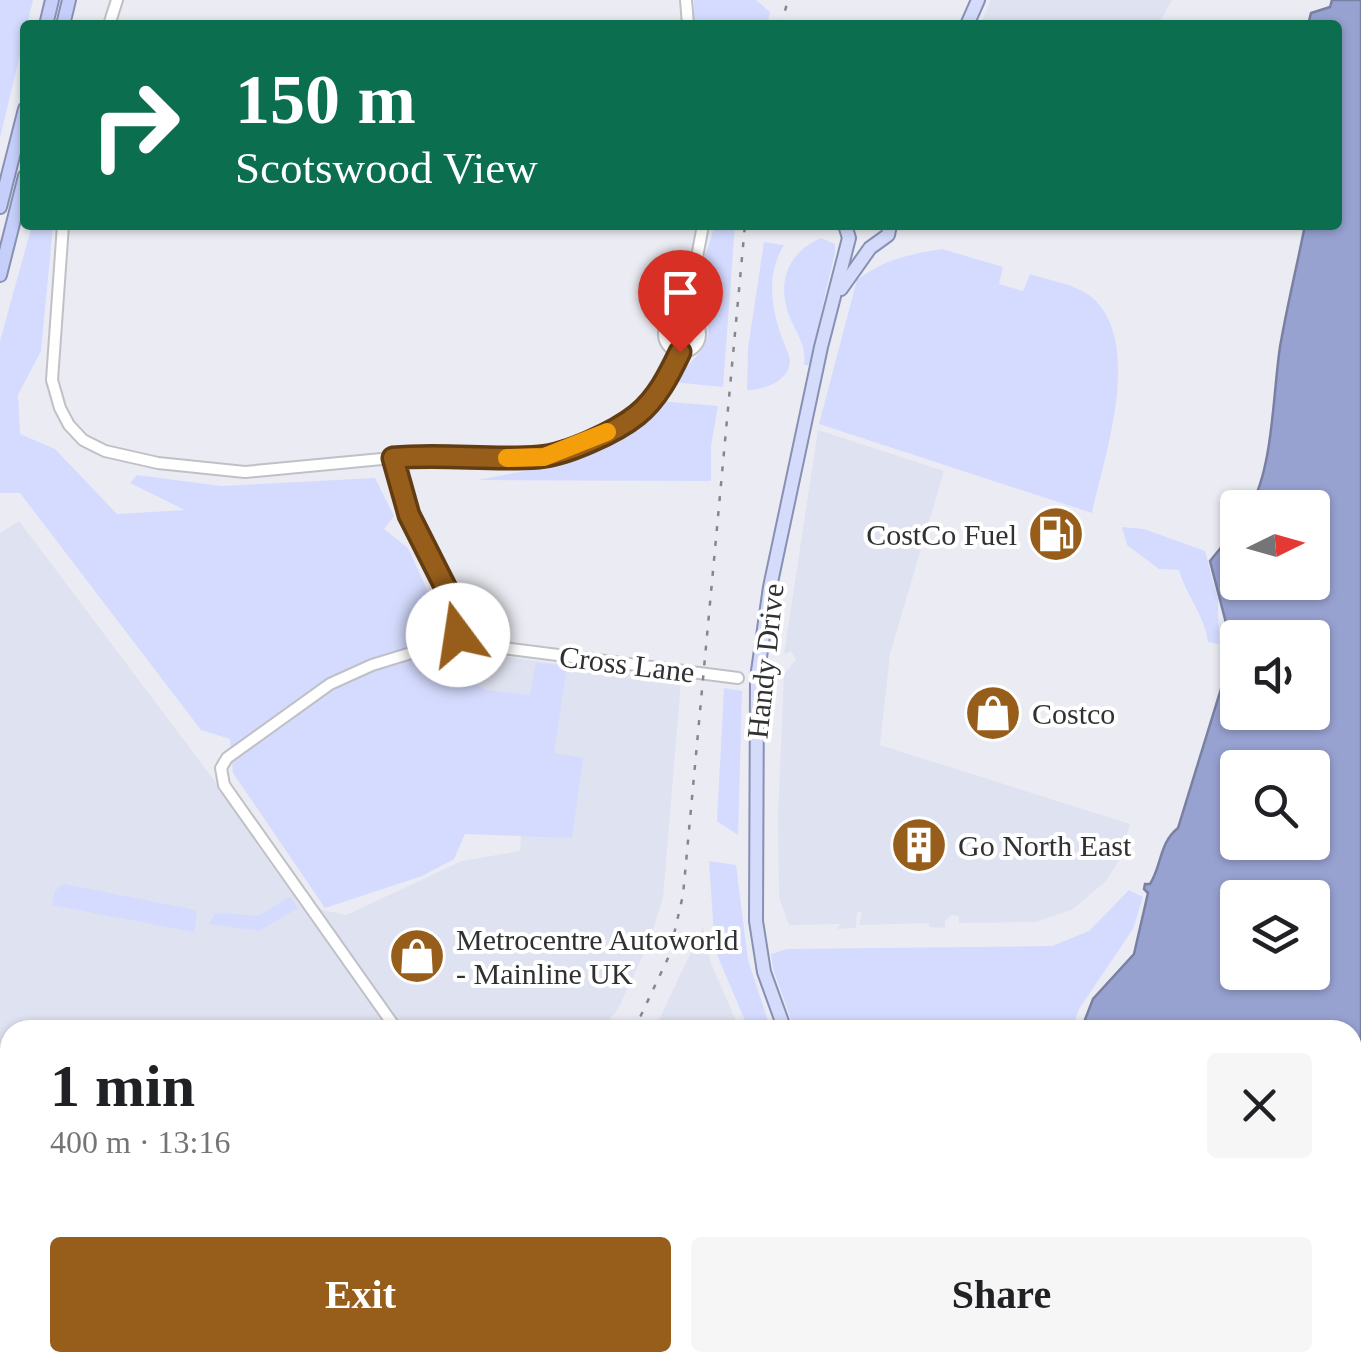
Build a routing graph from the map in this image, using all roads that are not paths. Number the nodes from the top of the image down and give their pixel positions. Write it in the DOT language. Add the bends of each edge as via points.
graph roads {
  1 [pos="20,128"];
  2 [pos="20,196"];
  3 [pos="0,206"];
  4 [pos="63,230"];
  5 [pos="703,230"];
  6 [pos="888,230"];
  7 [pos="847,232"];
  8 [pos="870,248"];
  9 [pos="0,275"];
  10 [pos="837,296"];
  11 [pos="686,316"];
  12 [pos="680,352"];
  13 [pos="393,458"];
  14 [pos="458,635"];
  15 [pos="738,678"];
  16 [pos="389,1020"];
  17 [pos="781,1020"];
  1 -- 3 [label="highway"];
  2 -- 9 [label="highway"];
  4 -- 13 [label="street" via="52,380 60,408 83,440 105,451 213,470"];
  5 -- 11 [label="street"];
  6 -- 8 [label="main road"];
  7 -- 8 [label="main road" via="855,244"];
  7 -- 10 [label="main road"];
  8 -- 10 [label="main road"];
  10 -- 17 [label="main road, Handy Drive" via="770,587 757,678 756,921"];
  11 -- 12 [label="street" via="700,334 694,348"];
  11 -- 12 [label="street" via="670,320 664,331 667,344"];
  12 -- 13 [label="street" via="665,384 637,415 591,441 544,457"];
  13 -- 14 [label="street" via="409,515 458,612"];
  14 -- 15 [label="street, Cross Lane" via="495,647"];
  14 -- 16 [label="street" via="330,684 221,768 224,784"];
}
